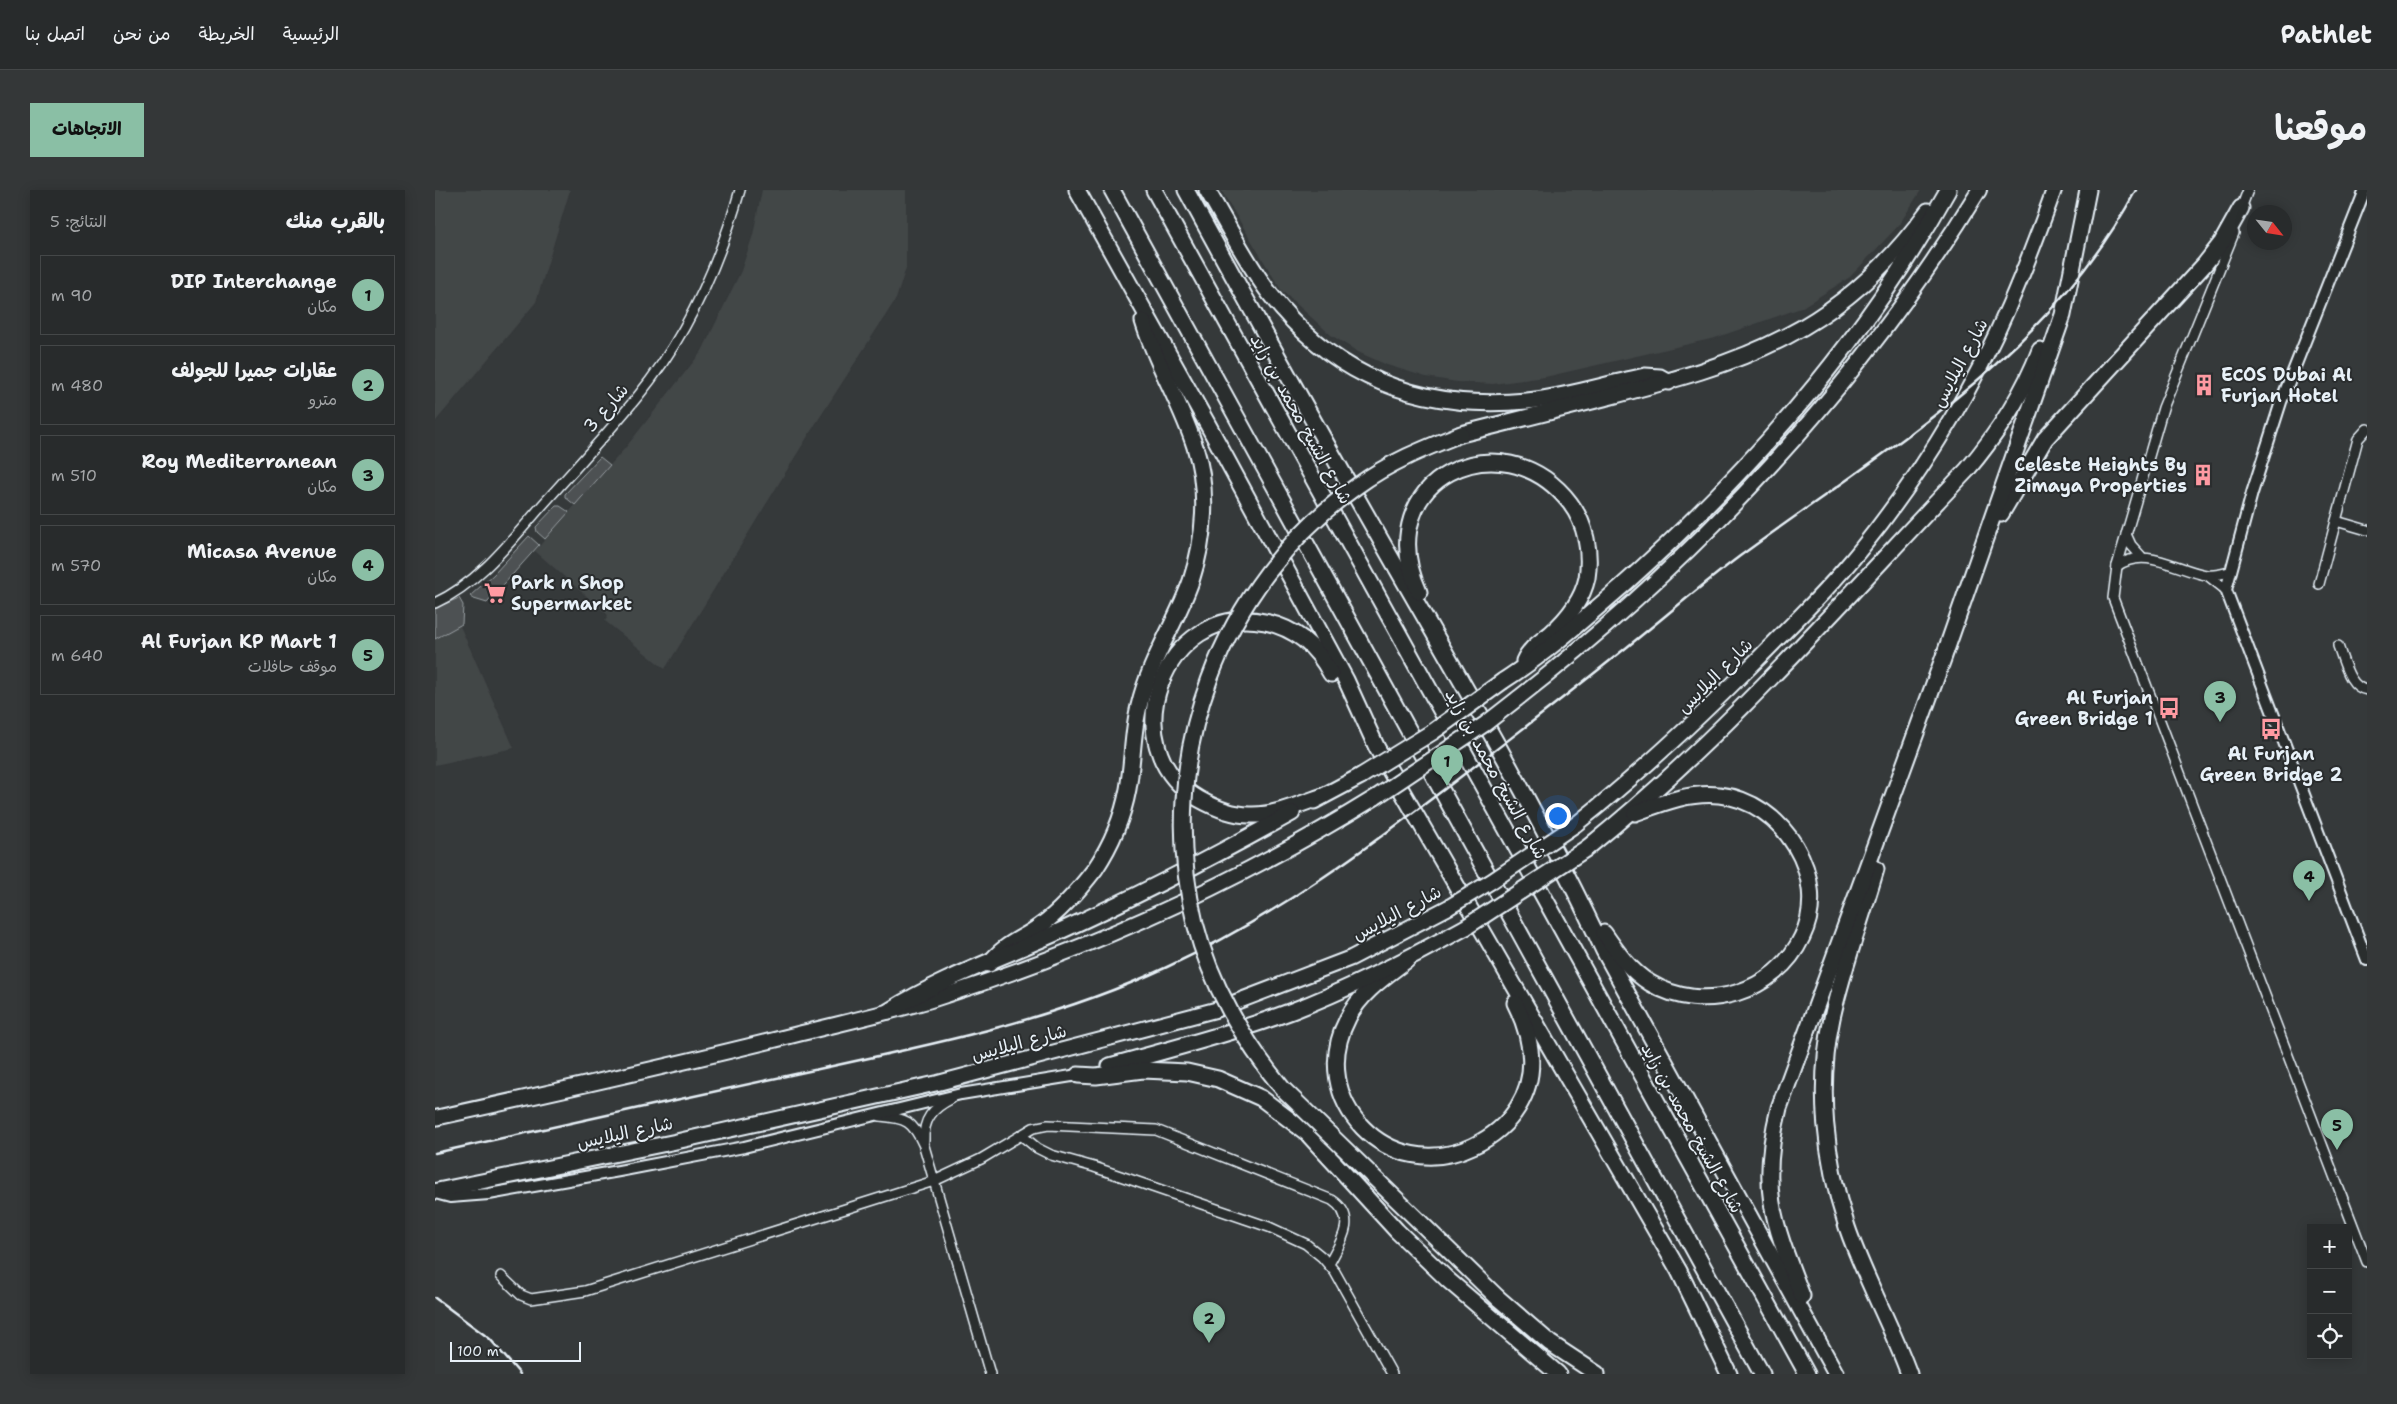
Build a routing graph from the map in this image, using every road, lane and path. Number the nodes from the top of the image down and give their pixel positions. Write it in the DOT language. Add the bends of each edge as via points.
graph roads {
  1 [pos="740,190"];
  2 [pos="1077,190"];
  3 [pos="1112,190"];
  4 [pos="1154,190"];
  5 [pos="1186,190"];
  6 [pos="1207,190"];
  7 [pos="1943,190"];
  8 [pos="1948,190"];
  9 [pos="1979,190"];
  10 [pos="2054,190"];
  11 [pos="2087,190"];
  12 [pos="2248,190"];
  13 [pos="2365,190"];
  14 [pos="2241,208"];
  15 [pos="2072,263"];
  16 [pos="1136,298"];
  17 [pos="1669,382"];
  18 [pos="2367,429"];
  19 [pos="2336,521"];
  20 [pos="2367,530"];
  21 [pos="1987,533"];
  22 [pos="2126,534"];
  23 [pos="2141,556"];
  24 [pos="2117,566"];
  25 [pos="2229,572"];
  26 [pos="2207,575"];
  27 [pos="2319,584"];
  28 [pos="2226,590"];
  29 [pos="435,603"];
  30 [pos="2338,646"];
  31 [pos="1445,650"];
  32 [pos="1521,669"];
  33 [pos="2367,690"];
  34 [pos="1367,726"];
  35 [pos="1323,796"];
  36 [pos="1628,815"];
  37 [pos="1881,828"];
  38 [pos="1572,882"];
  39 [pos="1487,935"];
  40 [pos="1407,960"];
  41 [pos="2367,960"];
  42 [pos="989,964"];
  43 [pos="889,1011"];
  44 [pos="1078,1075"];
  45 [pos="961,1094"];
  46 [pos="867,1115"];
  47 [pos="435,1118"];
  48 [pos="1021,1136"];
  49 [pos="924,1146"];
  50 [pos="934,1181"];
  51 [pos="435,1192"];
  52 [pos="2367,1262"];
  53 [pos="1329,1264"];
  54 [pos="501,1276"];
  55 [pos="1826,1355"];
  56 [pos="990,1374"];
  57 [pos="1392,1374"];
  58 [pos="1559,1374"];
  59 [pos="1597,1374"];
  60 [pos="1729,1374"];
  61 [pos="1762,1374"];
  62 [pos="1807,1374"];
  63 [pos="1836,1374"];
  64 [pos="1909,1374"];
  1 -- 29 [label="street, شارع 3" via="724,242 702,294 677,341 639,395 494,560 459,590"];
  2 -- 16 [label="highway"];
  3 -- 61 [label="highway"];
  4 -- 62 [label="highway, شارع الشيخ محمد بن زايد"];
  5 -- 31 [label="highway" via="1403,581"];
  6 -- 17 [label="highway" via="1270,293 1292,320 1338,358 1388,386 1439,400 1472,404 1529,400 1645,376 1660,377"];
  7 -- 17 [label="highway" via="1886,263 1832,308 1787,336"];
  8 -- 32 [label="highway" via="1923,236 1876,306 1828,370 1769,439 1672,542"];
  9 -- 43 [label="highway, bridge" via="1914,288 1796,437 1732,507 1649,588 1517,699 1376,797 1271,860 1147,919 1029,966"];
  10 -- 51 [label="highway, شارع اليلايس, bridge" via="2016,292 1954,415 1860,550 1690,728 1575,825 1492,881 1351,958 1215,1010 938,1083"];
  11 -- 15 [label="highway"];
  12 -- 14 [label="street"];
  13 -- 25 [label="street" via="2282,400"];
  14 -- 21 [label="highway" via="2222,242 2204,265 2045,439"];
  14 -- 22 [label="street" via="2223,261 2165,400"];
  15 -- 21 [label="highway" via="2063,315"];
  15 -- 36 [label="highway" via="2034,367 1987,446 1735,714"];
  16 -- 34 [label="highway" via="1218,442"];
  16 -- 42 [label="highway" via="1148,336 1195,447 1203,515 1197,561 1143,690 1128,788 1107,848 1071,899 1038,927 1001,949"];
  17 -- 59 [label="highway, bridge" via="1461,434 1405,458 1357,486 1310,524 1254,591 1222,647 1198,711 1187,769 1184,830 1187,881 1199,934 1231,1011 1264,1066 1283,1089 1498,1298 1550,1343"];
  18 -- 19 [label="street" via="2358,439"];
  19 -- 20 [label="street"];
  19 -- 27 [label="street"];
  21 -- 37 [label="highway"];
  22 -- 23 [label="street"];
  22 -- 24 [label="street"];
  23 -- 24 [label="street"];
  23 -- 26 [label="street"];
  24 -- 52 [label="street" via="2113,590 2117,613"];
  25 -- 26 [label="street"];
  25 -- 28 [label="street"];
  26 -- 28 [label="street"];
  28 -- 41 [label="street"];
  30 -- 33 [label="street" via="2353,683"];
  31 -- 32 [label="highway" via="1409,567 1406,548 1413,511 1422,494 1453,470 1486,462 1519,466 1552,482 1574,508 1582,521 1589,562 1577,604 1567,618 1530,651"];
  31 -- 38 [label="highway"];
  32 -- 35 [label="highway, bridge" via="1434,730"];
  34 -- 35 [label="highway" via="1348,704 1311,645 1287,628 1273,623 1244,620 1215,626 1190,641 1171,661 1157,693 1153,713 1160,758 1179,784 1219,809 1251,815 1271,813"];
  34 -- 39 [label="highway"];
  35 -- 42 [label="highway" via="1210,858"];
  36 -- 38 [label="highway" via="1696,795 1737,799 1766,813 1797,846 1810,894 1803,936 1793,954 1763,982 1745,991 1705,998 1667,991 1650,983 1619,955"];
  36 -- 40 [label="highway, bridge" via="1587,848 1466,927"];
  37 -- 55 [label="highway" via="1779,1108 1769,1157 1775,1224"];
  37 -- 64 [label="highway" via="1877,866 1832,1018 1824,1110 1845,1221"];
  38 -- 55 [label="highway" via="1604,951"];
  39 -- 40 [label="highway" via="1498,970 1527,1029 1531,1046 1530,1074 1522,1100 1501,1129 1486,1140 1447,1156 1411,1156 1377,1141 1351,1114 1337,1080 1339,1036 1348,1017 1371,989"];
  39 -- 60 [label="highway" via="1679,1271"];
  40 -- 44 [label="highway" via="1261,1022"];
  42 -- 43 [label="highway" via="919,993"];
  43 -- 47 [label="highway" via="724,1053"];
  44 -- 45 [label="street"];
  44 -- 58 [label="highway" via="1179,1071 1218,1079 1261,1098 1307,1133 1448,1280"];
  45 -- 46 [label="street"];
  45 -- 49 [label="street" via="931,1113 924,1127"];
  46 -- 49 [label="street" via="904,1120 917,1131"];
  46 -- 51 [label="street" via="744,1146 540,1186 451,1197"];
  48 -- 50 [label="street"];
  48 -- 53 [label="street" via="1051,1155 1283,1232 1306,1244"];
  48 -- 53 [label="street" via="1033,1128 1048,1125 1149,1129 1332,1200 1343,1211 1347,1226"];
  49 -- 50 [label="street"];
  50 -- 54 [label="street" via="585,1291 531,1299 521,1295"];
  50 -- 56 [label="street"];
  53 -- 57 [label="street"];
  55 -- 63 [label="highway"];
}
